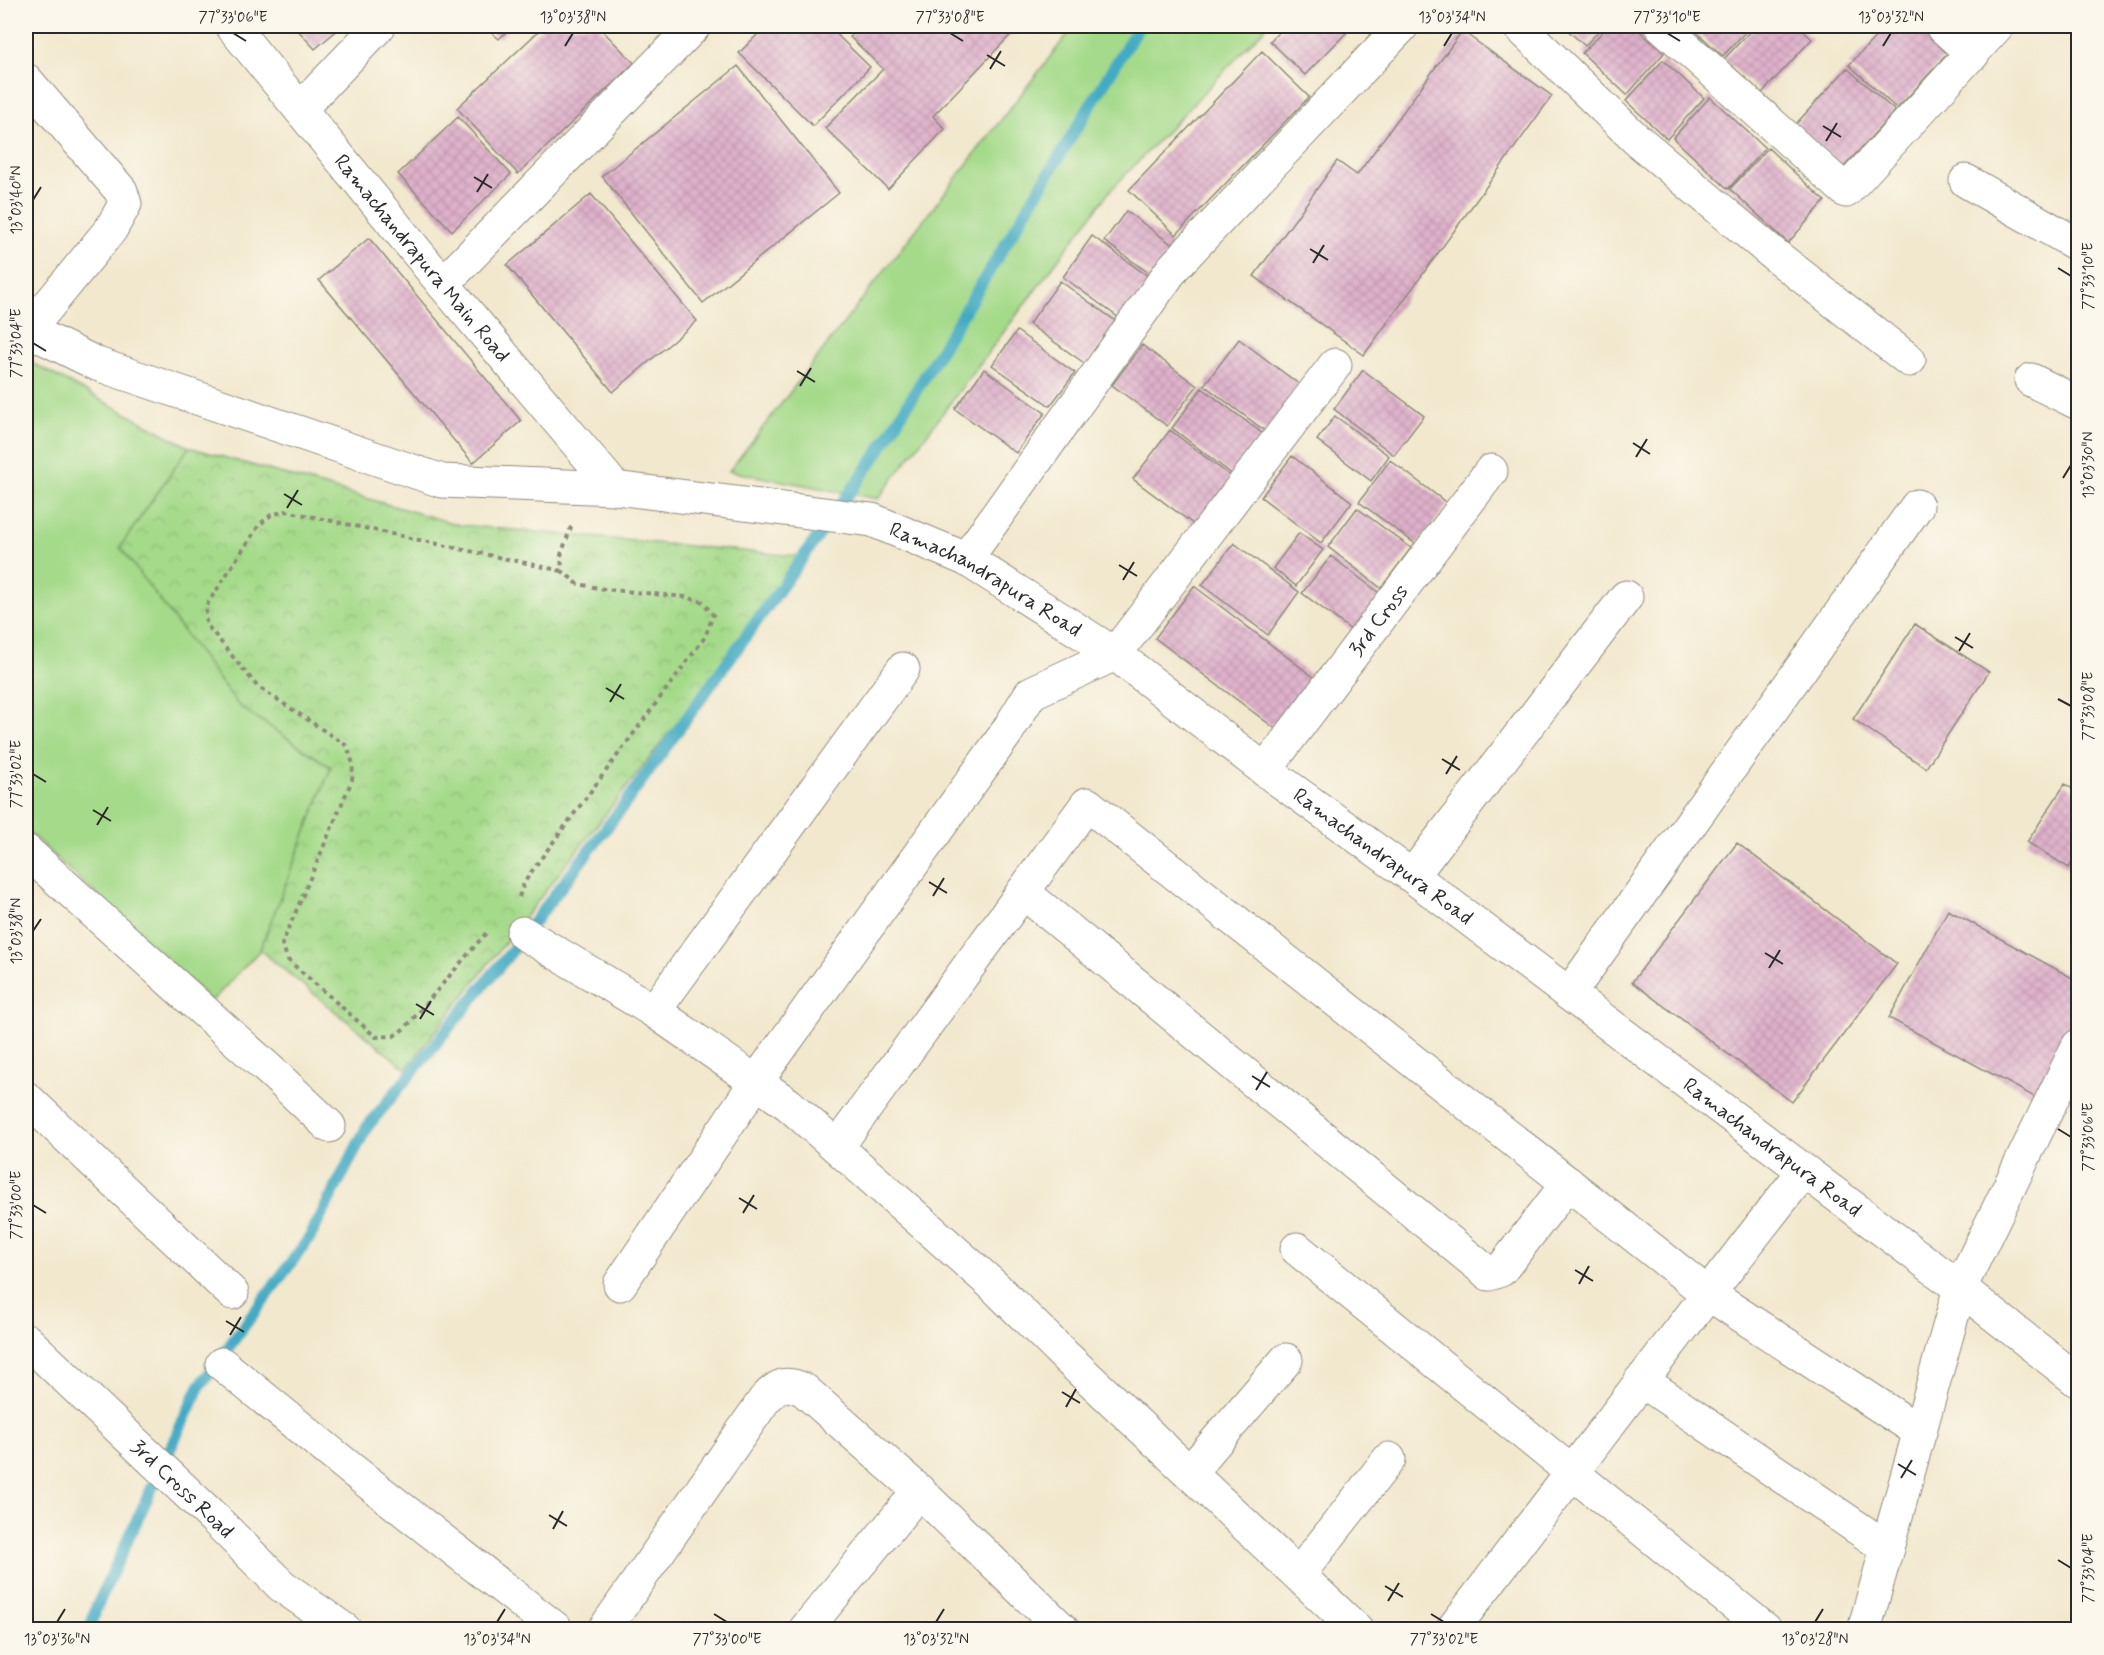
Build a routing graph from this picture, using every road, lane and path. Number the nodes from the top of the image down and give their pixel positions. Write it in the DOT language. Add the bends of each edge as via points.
graph roads {
  1 [pos="232,26"];
  2 [pos="379,26"];
  3 [pos="694,26"];
  4 [pos="1402,26"];
  5 [pos="1519,26"];
  6 [pos="1662,26"];
  7 [pos="1942,26"];
  8 [pos="1997,26"];
  9 [pos="1973,54"];
  10 [pos="26,80"];
  11 [pos="301,108"];
  12 [pos="1966,181"];
  13 [pos="2079,245"];
  14 [pos="443,284"];
  15 [pos="26,331"];
  16 [pos="1909,360"];
  17 [pos="1335,365"];
  18 [pos="2031,380"];
  19 [pos="2079,403"];
  20 [pos="1491,471"];
  21 [pos="601,487"];
  22 [pos="1917,506"];
  23 [pos="966,559"];
  24 [pos="562,571"];
  25 [pos="1626,597"];
  26 [pos="1115,654"];
  27 [pos="903,669"];
  28 [pos="1265,770"];
  29 [pos="26,852"];
  30 [pos="1412,876"];
  31 [pos="1023,892"];
  32 [pos="520,918"];
  33 [pos="490,928"];
  34 [pos="1569,994"];
  35 [pos="654,1011"];
  36 [pos="2079,1046"];
  37 [pos="756,1082"];
  38 [pos="26,1098"];
  39 [pos="329,1126"];
  40 [pos="837,1147"];
  41 [pos="1804,1171"];
  42 [pos="1568,1183"];
  43 [pos="1297,1249"];
  44 [pos="620,1284"];
  45 [pos="1960,1288"];
  46 [pos="232,1293"];
  47 [pos="1707,1293"];
  48 [pos="26,1340"];
  49 [pos="1286,1360"];
  50 [pos="222,1364"];
  51 [pos="1641,1380"];
  52 [pos="2079,1380"];
  53 [pos="1920,1432"];
  54 [pos="1389,1459"];
  55 [pos="1190,1472"];
  56 [pos="1574,1473"];
  57 [pos="919,1491"];
  58 [pos="1887,1548"];
  59 [pos="1299,1574"];
  60 [pos="1058,1628"];
  61 [pos="345,1629"];
  62 [pos="556,1629"];
  63 [pos="604,1629"];
  64 [pos="805,1629"];
  65 [pos="1357,1629"];
  66 [pos="1452,1629"];
  67 [pos="1766,1629"];
  68 [pos="1864,1629"];
  1 -- 11 [label="street, Ramachandrapura Main Road"];
  2 -- 11 [label="street"];
  3 -- 14 [label="street"];
  4 -- 23 [label="street" via="1173,268"];
  5 -- 16 [label="street" via="1635,138"];
  6 -- 9 [label="street" via="1846,191"];
  7 -- 9 [label="street"];
  8 -- 9 [label="street"];
  10 -- 15 [label="street" via="121,191 125,204 111,229"];
  11 -- 14 [label="street, Ramachandrapura Main Road"];
  12 -- 13 [label="street"];
  14 -- 21 [label="street, Ramachandrapura Main Road"];
  15 -- 21 [label="street, Ramachandrapura Road" via="97,364 442,482"];
  17 -- 26 [label="street"];
  18 -- 19 [label="street"];
  20 -- 28 [label="street, 3rd Cross"];
  21 -- 23 [label="street, Ramachandrapura Road" via="872,520"];
  21 -- 24 [label="path" via="561,555"];
  22 -- 34 [label="street"];
  23 -- 26 [label="street, Ramachandrapura Road"];
  24 -- 32 [label="path" via="587,586 703,602 713,615 705,637 524,883"];
  24 -- 33 [label="path" via="286,511 271,515 259,525 206,606 207,624 257,686 347,746 353,764 351,780 282,944 288,960 376,1037 394,1036"];
  25 -- 30 [label="street"];
  26 -- 28 [label="street, Ramachandrapura Road"];
  26 -- 37 [label="street" via="1031,693 1005,735"];
  27 -- 35 [label="street"];
  28 -- 30 [label="street, Ramachandrapura Road"];
  29 -- 39 [label="street"];
  30 -- 34 [label="street, Ramachandrapura Road"];
  31 -- 40 [label="street"];
  31 -- 42 [label="street" via="1087,804"];
  31 -- 42 [label="street" via="1489,1274 1501,1270"];
  32 -- 35 [label="street"];
  34 -- 41 [label="street, Ramachandrapura Road"];
  35 -- 37 [label="street"];
  36 -- 45 [label="street"];
  37 -- 40 [label="street"];
  37 -- 44 [label="street"];
  38 -- 46 [label="street"];
  40 -- 55 [label="street" via="994,1286"];
  41 -- 45 [label="street, Ramachandrapura Road"];
  41 -- 47 [label="street"];
  42 -- 47 [label="street"];
  43 -- 56 [label="street"];
  45 -- 52 [label="street, Ramachandrapura Road"];
  45 -- 53 [label="street"];
  47 -- 51 [label="street"];
  47 -- 53 [label="street"];
  48 -- 61 [label="street, 3rd Cross Road" via="282,1586"];
  49 -- 55 [label="street"];
  50 -- 62 [label="street"];
  51 -- 56 [label="street"];
  51 -- 58 [label="street"];
  53 -- 58 [label="street"];
  54 -- 59 [label="street"];
  55 -- 59 [label="street"];
  56 -- 66 [label="street"];
  56 -- 67 [label="street"];
  57 -- 60 [label="street"];
  57 -- 63 [label="street" via="804,1390 791,1384 777,1387"];
  57 -- 64 [label="street"];
  58 -- 68 [label="street"];
  59 -- 65 [label="street"];
}
